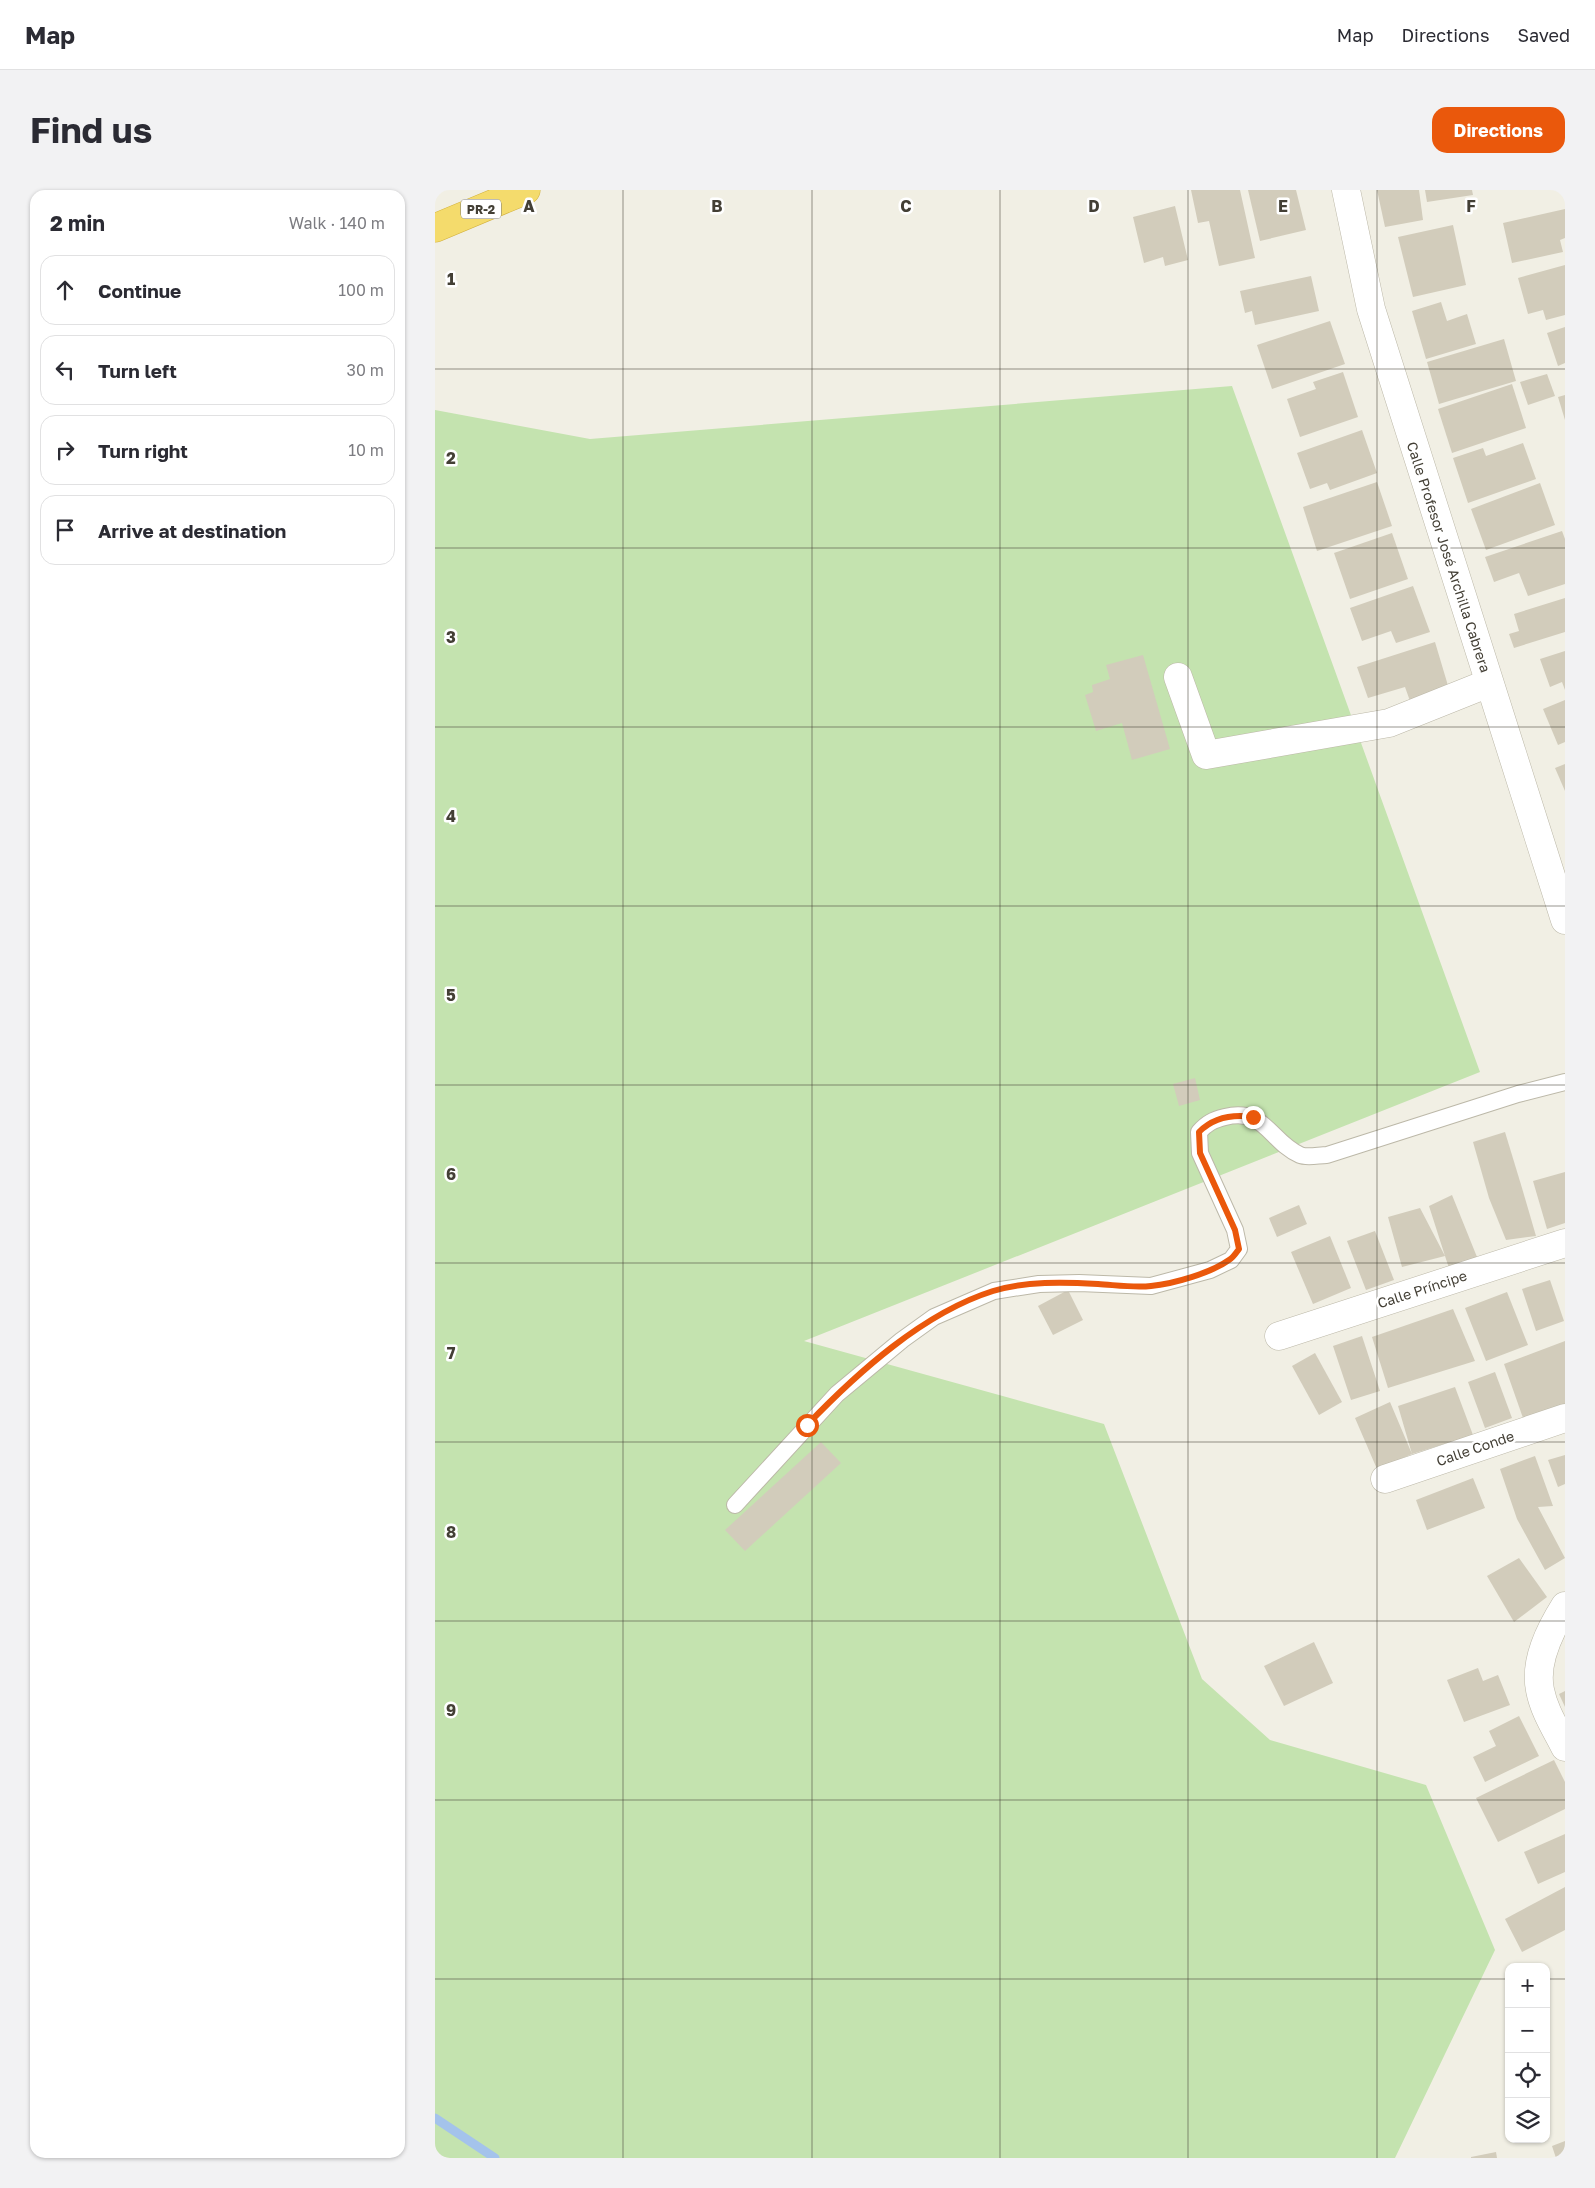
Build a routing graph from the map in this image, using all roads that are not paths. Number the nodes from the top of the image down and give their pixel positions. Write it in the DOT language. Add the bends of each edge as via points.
graph roads {
  1 [pos="526,190"];
  2 [pos="1346,190"];
  3 [pos="435,228"];
  4 [pos="1178,677"];
  5 [pos="1489,683"];
  6 [pos="1565,920"];
  7 [pos="1565,1082"];
  8 [pos="1565,1243"];
  9 [pos="1279,1336"];
  10 [pos="1565,1418"];
  11 [pos="1385,1478"];
  12 [pos="735,1505"];
  13 [pos="1565,1606"];
  14 [pos="1565,1747"];
  1 -- 3 [label="highway, PR-2"];
  2 -- 5 [label="street, Calle Profesor José Archilla Cabrera" via="1371,309"];
  4 -- 5 [label="street" via="1206,755 1389,723"];
  5 -- 6 [label="street, Calle Profesor José Archilla Cabrera"];
  7 -- 12 [label="lane" via="1327,1155 1301,1156 1253,1117 1236,1115 1209,1121 1199,1132 1200,1153 1235,1230 1239,1249 1231,1260 1201,1273 1151,1286 1039,1284 994,1291 962,1303 910,1334 837,1394"];
  8 -- 9 [label="street, Calle Príncipe"];
  10 -- 11 [label="street, Calle Conde"];
  13 -- 14 [label="street" via="1546,1641 1539,1689 1546,1711"];
}
